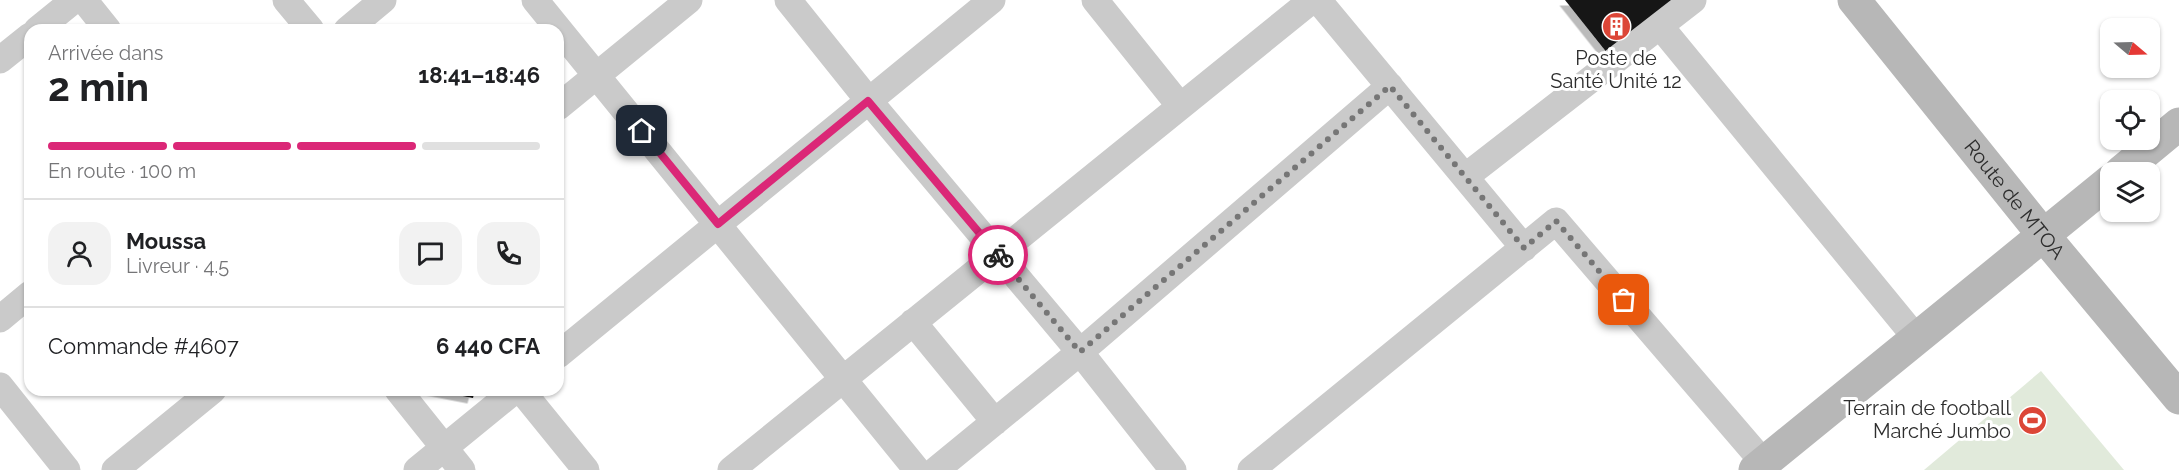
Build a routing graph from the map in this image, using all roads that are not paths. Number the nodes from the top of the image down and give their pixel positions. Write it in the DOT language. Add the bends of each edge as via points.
graph roads {
  1 [pos="74,0"];
  2 [pos="84,0"];
  3 [pos="286,0"];
  4 [pos="383,0"];
  5 [pos="536,0"];
  6 [pos="689,0"];
  7 [pos="788,0"];
  8 [pos="992,0"];
  9 [pos="1095,0"];
  10 [pos="1312,0"];
  11 [pos="1318,0"];
  12 [pos="1693,0"];
  13 [pos="1854,0"];
  14 [pos="44,24"];
  15 [pos="103,24"];
  16 [pos="306,24"];
  17 [pos="354,24"];
  18 [pos="556,24"];
  19 [pos="1660,26"];
  20 [pos="564,34"];
  21 [pos="24,41"];
  22 [pos="0,60"];
  23 [pos="597,75"];
  24 [pos="1390,86"];
  25 [pos="868,101"];
  26 [pos="564,102"];
  27 [pos="1180,106"];
  28 [pos="2179,124"];
  29 [pos="2133,162"];
  30 [pos="1465,177"];
  31 [pos="2100,189"];
  32 [pos="718,224"];
  33 [pos="2044,236"];
  34 [pos="1524,248"];
  35 [pos="997,254"];
  36 [pos="24,299"];
  37 [pos="0,319"];
  38 [pos="913,322"];
  39 [pos="1917,339"];
  40 [pos="564,350"];
  41 [pos="1080,352"];
  42 [pos="843,379"];
  43 [pos="0,386"];
  44 [pos="206,396"];
  45 [pos="403,396"];
  46 [pos="507,396"];
  47 [pos="526,396"];
  48 [pos="2179,398"];
  49 [pos="995,422"];
  50 [pos="444,448"];
  51 [pos="742,466"];
  52 [pos="1760,466"];
  53 [pos="68,470"];
  54 [pos="115,470"];
  55 [pos="417,470"];
  56 [pos="462,470"];
  57 [pos="586,470"];
  58 [pos="917,470"];
  59 [pos="936,470"];
  60 [pos="1173,470"];
  61 [pos="1251,470"];
  1 -- 14 [label="street"];
  2 -- 15 [label="street"];
  3 -- 16 [label="street"];
  4 -- 17 [label="street"];
  5 -- 18 [label="street"];
  6 -- 23 [label="street"];
  7 -- 25 [label="street"];
  8 -- 25 [label="street"];
  9 -- 27 [label="street"];
  10 -- 27 [label="street"];
  11 -- 24 [label="street"];
  12 -- 19 [label="street"];
  13 -- 33 [label="street, Route de MTOA"];
  19 -- 30 [label="street"];
  19 -- 39 [label="street"];
  20 -- 23 [label="street"];
  21 -- 22 [label="street"];
  23 -- 26 [label="street"];
  23 -- 32 [label="street"];
  24 -- 30 [label="street"];
  24 -- 41 [label="street"];
  25 -- 32 [label="street"];
  25 -- 35 [label="street"];
  27 -- 35 [label="street"];
  28 -- 29 [label="street"];
  30 -- 34 [label="street"];
  31 -- 33 [label="street"];
  32 -- 40 [label="street"];
  32 -- 42 [label="street"];
  33 -- 39 [label="street"];
  33 -- 48 [label="street, Route de MTOA"];
  34 -- 52 [label="street" via="1556,221"];
  34 -- 61 [label="street"];
  35 -- 38 [label="street"];
  35 -- 41 [label="street"];
  36 -- 37 [label="street"];
  38 -- 42 [label="street"];
  38 -- 49 [label="street"];
  39 -- 52 [label="street"];
  41 -- 49 [label="street"];
  41 -- 60 [label="street"];
  42 -- 51 [label="street"];
  42 -- 58 [label="street"];
  43 -- 53 [label="street"];
  44 -- 54 [label="street"];
  45 -- 50 [label="street"];
  46 -- 50 [label="street"];
  47 -- 57 [label="street"];
  49 -- 59 [label="street"];
  50 -- 55 [label="street"];
  50 -- 56 [label="street"];
}
